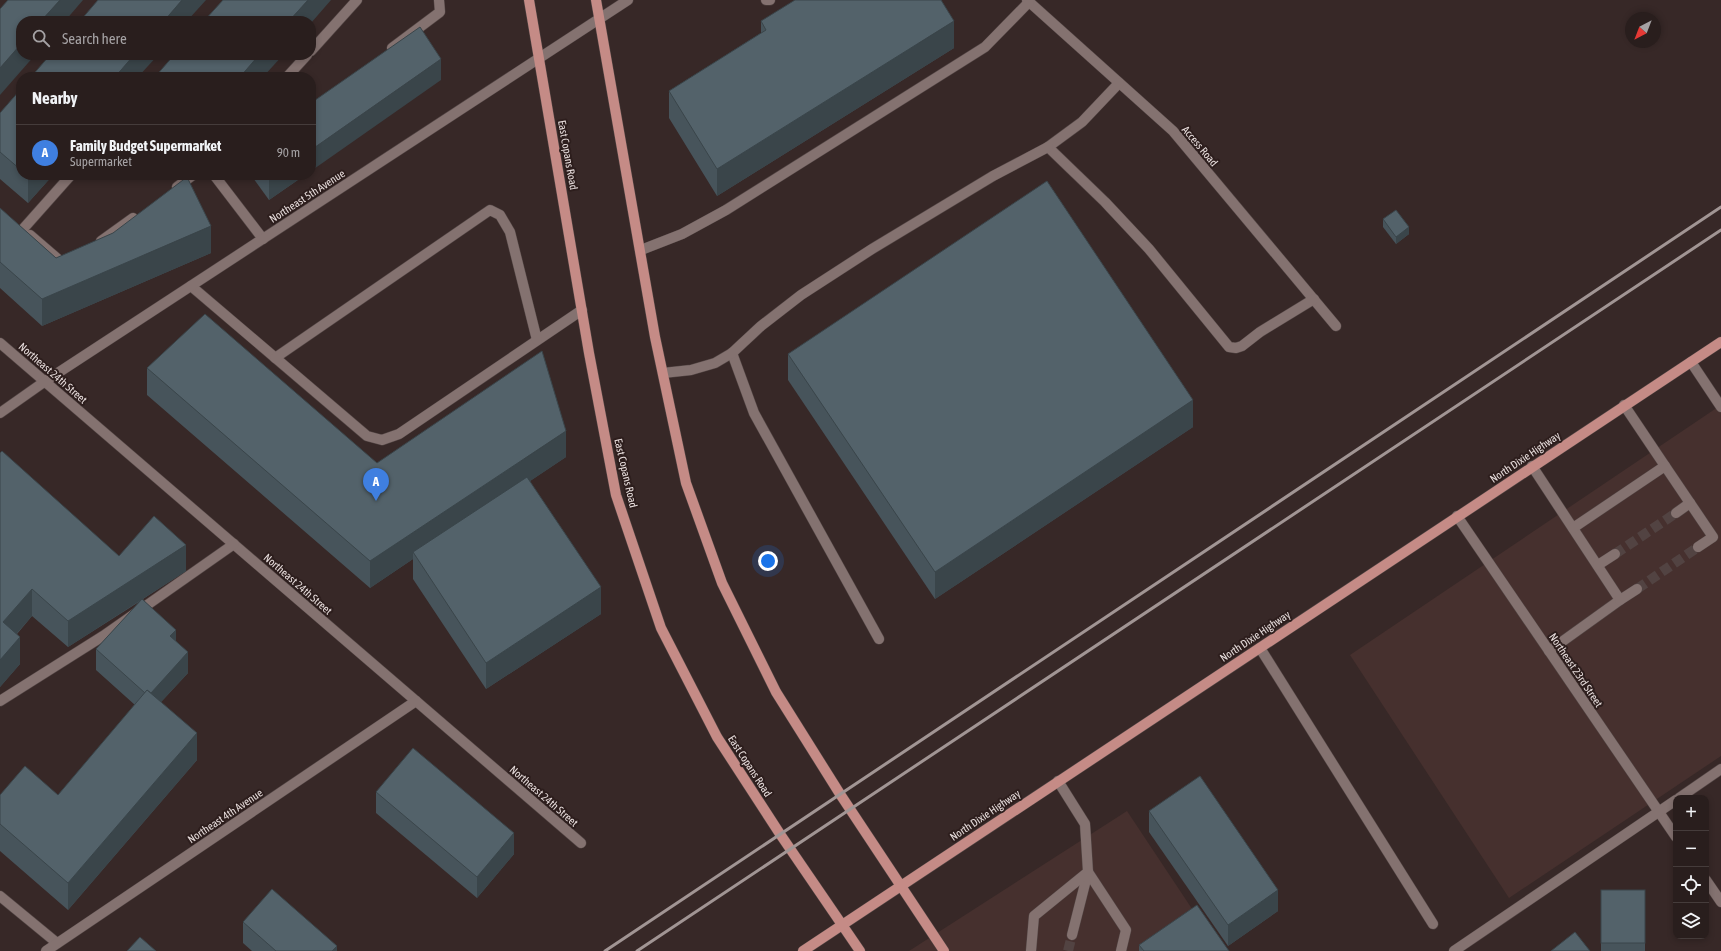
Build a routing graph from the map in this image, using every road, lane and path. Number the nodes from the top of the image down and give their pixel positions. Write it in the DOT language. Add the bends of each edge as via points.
graph roads {
  1 [pos="358,0"];
  2 [pos="438,0"];
  3 [pos="529,0"];
  4 [pos="596,0"];
  5 [pos="628,0"];
  6 [pos="766,0"];
  7 [pos="770,0"];
  8 [pos="1028,1"];
  9 [pos="598,19"];
  10 [pos="316,46"];
  11 [pos="385,53"];
  12 [pos="302,60"];
  13 [pos="538,60"];
  14 [pos="292,72"];
  15 [pos="1119,83"];
  16 [pos="1048,147"];
  17 [pos="66,180"];
  18 [pos="187,180"];
  19 [pos="218,180"];
  20 [pos="170,192"];
  21 [pos="140,213"];
  22 [pos="263,240"];
  23 [pos="90,248"];
  24 [pos="640,250"];
  25 [pos="72,262"];
  26 [pos="191,286"];
  27 [pos="1314,299"];
  28 [pos="582,310"];
  29 [pos="1336,326"];
  30 [pos="537,340"];
  31 [pos="1721,342"];
  32 [pos="0,344"];
  33 [pos="732,353"];
  34 [pos="275,358"];
  35 [pos="1691,362"];
  36 [pos="663,373"];
  37 [pos="44,382"];
  38 [pos="1624,405"];
  39 [pos="1721,407"];
  40 [pos="0,413"];
  41 [pos="1532,466"];
  42 [pos="1665,466"];
  43 [pos="1690,503"];
  44 [pos="1676,513"];
  45 [pos="1457,516"];
  46 [pos="1573,528"];
  47 [pos="234,544"];
  48 [pos="1698,547"];
  49 [pos="1615,554"];
  50 [pos="1598,566"];
  51 [pos="1637,589"];
  52 [pos="1620,600"];
  53 [pos="879,639"];
  54 [pos="1260,648"];
  55 [pos="1549,651"];
  56 [pos="0,701"];
  57 [pos="416,701"];
  58 [pos="1721,769"];
  59 [pos="1058,781"];
  60 [pos="1683,795"];
  61 [pos="1673,802"];
  62 [pos="1659,812"];
  63 [pos="1673,833"];
  64 [pos="581,843"];
  65 [pos="1088,872"];
  66 [pos="1709,884"];
  67 [pos="900,886"];
  68 [pos="0,896"];
  69 [pos="1721,902"];
  70 [pos="1433,924"];
  71 [pos="842,925"];
  72 [pos="1072,935"];
  73 [pos="57,944"];
  74 [pos="46,951"];
  75 [pos="803,951"];
  76 [pos="860,951"];
  77 [pos="944,951"];
  78 [pos="1031,951"];
  79 [pos="1121,951"];
  80 [pos="1454,951"];
  1 -- 10 [label="street"];
  2 -- 11 [label="street" via="440,12"];
  3 -- 13 [label="main road, East Copans Road"];
  4 -- 9 [label="main road"];
  5 -- 9 [label="street, Northeast 5th Avenue"];
  6 -- 7 [label="street"];
  8 -- 15 [label="street, Access Road"];
  8 -- 24 [label="street" via="985,48 726,210 682,234"];
  9 -- 13 [label="street, Northeast 5th Avenue"];
  9 -- 24 [label="main road" via="619,123"];
  12 -- 14 [label="street"];
  13 -- 22 [label="street, Northeast 5th Avenue"];
  13 -- 28 [label="main road, East Copans Road"];
  15 -- 16 [label="street" via="1082,122"];
  15 -- 27 [label="street, Access Road" via="1173,131"];
  16 -- 27 [label="street" via="1149,249 1229,347 1242,346"];
  16 -- 33 [label="street" via="993,176 801,295 761,326"];
  17 -- 25 [label="street" via="20,226 66,266"];
  18 -- 20 [label="street"];
  19 -- 22 [label="street"];
  21 -- 23 [label="street"];
  22 -- 26 [label="street, Northeast 5th Avenue"];
  24 -- 36 [label="main road"];
  26 -- 34 [label="street"];
  26 -- 37 [label="street, Northeast 5th Avenue"];
  27 -- 29 [label="street, Access Road"];
  28 -- 30 [label="street"];
  28 -- 71 [label="main road, East Copans Road" via="616,495 661,628 717,737"];
  30 -- 34 [label="street" via="399,434 382,440 367,436"];
  30 -- 34 [label="street" via="510,232 500,215 490,210"];
  31 -- 35 [label="main road, North Dixie Highway"];
  32 -- 37 [label="street, Northeast 24th Street"];
  33 -- 36 [label="street" via="715,363 691,370"];
  33 -- 53 [label="street" via="754,413"];
  35 -- 38 [label="main road, North Dixie Highway"];
  35 -- 39 [label="street"];
  36 -- 67 [label="main road" via="686,484 722,583 776,692"];
  37 -- 40 [label="street, Northeast 5th Avenue"];
  37 -- 47 [label="street, Northeast 24th Street"];
  38 -- 41 [label="main road, North Dixie Highway"];
  38 -- 42 [label="street"];
  41 -- 45 [label="main road, North Dixie Highway"];
  41 -- 46 [label="street"];
  42 -- 43 [label="street"];
  42 -- 46 [label="street"];
  43 -- 44 [label="street"];
  43 -- 48 [label="street" via="1713,536"];
  45 -- 54 [label="main road, North Dixie Highway"];
  45 -- 55 [label="street, Northeast 23rd Street"];
  46 -- 50 [label="street"];
  47 -- 56 [label="street" via="103,636"];
  47 -- 57 [label="street, Northeast 24th Street"];
  49 -- 50 [label="street"];
  50 -- 52 [label="street"];
  51 -- 52 [label="street"];
  52 -- 55 [label="street"];
  54 -- 59 [label="main road, North Dixie Highway"];
  54 -- 70 [label="street"];
  55 -- 62 [label="street, Northeast 23rd Street"];
  57 -- 64 [label="street, Northeast 24th Street"];
  57 -- 73 [label="street, Northeast 4th Avenue"];
  58 -- 60 [label="street"];
  59 -- 65 [label="street" via="1085,824"];
  59 -- 67 [label="main road, North Dixie Highway"];
  61 -- 62 [label="street"];
  62 -- 63 [label="street, Northeast 23rd Street"];
  62 -- 80 [label="street"];
  65 -- 72 [label="street"];
  65 -- 78 [label="street" via="1034,916"];
  65 -- 79 [label="street" via="1126,930"];
  66 -- 69 [label="street"];
  67 -- 71 [label="main road, North Dixie Highway"];
  67 -- 77 [label="main road"];
  68 -- 73 [label="street"];
  71 -- 75 [label="main road, North Dixie Highway"];
  71 -- 76 [label="main road"];
  73 -- 74 [label="street, Northeast 4th Avenue"];
}
